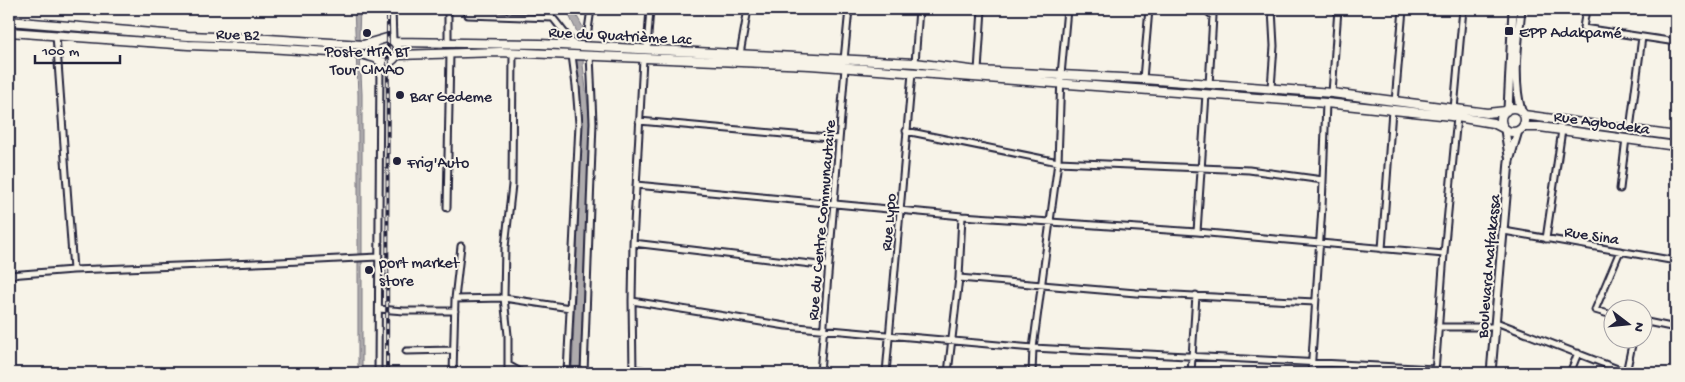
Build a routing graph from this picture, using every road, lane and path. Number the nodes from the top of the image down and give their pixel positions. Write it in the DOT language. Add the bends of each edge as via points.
graph roads {
  1 [pos="392,9"];
  2 [pos="448,9"];
  3 [pos="468,9"];
  4 [pos="590,9"];
  5 [pos="650,9"];
  6 [pos="696,9"];
  7 [pos="709,9"];
  8 [pos="748,9"];
  9 [pos="849,9"];
  10 [pos="919,9"];
  11 [pos="982,9"];
  12 [pos="1066,9"];
  13 [pos="1150,9"];
  14 [pos="1204,9"];
  15 [pos="1272,9"];
  16 [pos="1338,9"];
  17 [pos="1403,9"];
  18 [pos="1463,9"];
  19 [pos="1513,9"];
  20 [pos="1521,9"];
  21 [pos="1586,9"];
  22 [pos="9,21"];
  23 [pos="9,32"];
  24 [pos="56,35"];
  25 [pos="587,37"];
  26 [pos="1642,37"];
  27 [pos="394,41"];
  28 [pos="375,42"];
  29 [pos="1676,42"];
  30 [pos="448,44"];
  31 [pos="647,49"];
  32 [pos="574,51"];
  33 [pos="450,52"];
  34 [pos="513,52"];
  35 [pos="740,54"];
  36 [pos="397,55"];
  37 [pos="590,55"];
  38 [pos="643,59"];
  39 [pos="378,60"];
  40 [pos="810,62"];
  41 [pos="915,62"];
  42 [pos="844,64"];
  43 [pos="978,71"];
  44 [pos="912,74"];
  45 [pos="1061,75"];
  46 [pos="1512,75"];
  47 [pos="1143,79"];
  48 [pos="1062,84"];
  49 [pos="1209,85"];
  50 [pos="1271,88"];
  51 [pos="1332,93"];
  52 [pos="1206,94"];
  53 [pos="1395,102"];
  54 [pos="1326,103"];
  55 [pos="1454,109"];
  56 [pos="1392,110"];
  57 [pos="1507,110"];
  58 [pos="1522,113"];
  59 [pos="1457,117"];
  60 [pos="638,121"];
  61 [pos="1504,129"];
  62 [pos="1520,129"];
  63 [pos="1562,130"];
  64 [pos="1630,130"];
  65 [pos="906,131"];
  66 [pos="1676,136"];
  67 [pos="839,138"];
  68 [pos="1626,138"];
  69 [pos="1676,146"];
  70 [pos="1509,161"];
  71 [pos="1058,162"];
  72 [pos="1201,168"];
  73 [pos="1323,180"];
  74 [pos="636,185"];
  75 [pos="1620,189"];
  76 [pos="833,205"];
  77 [pos="447,208"];
  78 [pos="901,211"];
  79 [pos="962,216"];
  80 [pos="1050,223"];
  81 [pos="1504,230"];
  82 [pos="1197,232"];
  83 [pos="1546,239"];
  84 [pos="633,244"];
  85 [pos="1320,244"];
  86 [pos="461,246"];
  87 [pos="1382,249"];
  88 [pos="1620,251"];
  89 [pos="1444,254"];
  90 [pos="378,257"];
  91 [pos="1676,261"];
  92 [pos="828,266"];
  93 [pos="73,270"];
  94 [pos="9,275"];
  95 [pos="959,278"];
  96 [pos="1042,286"];
  97 [pos="1196,295"];
  98 [pos="504,298"];
  99 [pos="455,299"];
  100 [pos="632,301"];
  101 [pos="1315,302"];
  102 [pos="570,308"];
  103 [pos="379,309"];
  104 [pos="456,310"];
  105 [pos="1602,312"];
  106 [pos="1652,323"];
  107 [pos="1496,324"];
  108 [pos="1438,327"];
  109 [pos="1676,328"];
  110 [pos="823,329"];
  111 [pos="889,335"];
  112 [pos="952,341"];
  113 [pos="1033,348"];
  114 [pos="453,350"];
  115 [pos="1631,350"];
  116 [pos="406,351"];
  117 [pos="1578,353"];
  118 [pos="1192,356"];
  119 [pos="1311,362"];
  120 [pos="508,366"];
  121 [pos="633,371"];
  122 [pos="1435,371"];
  123 [pos="378,373"];
  124 [pos="453,373"];
  125 [pos="508,373"];
  126 [pos="522,373"];
  127 [pos="567,373"];
  128 [pos="584,373"];
  129 [pos="664,373"];
  130 [pos="820,373"];
  131 [pos="886,373"];
  132 [pos="948,373"];
  133 [pos="1032,373"];
  134 [pos="1191,373"];
  135 [pos="1311,373"];
  136 [pos="1491,373"];
  137 [pos="1570,373"];
  138 [pos="1627,373"];
  1 -- 27 [label="street"];
  2 -- 30 [label="street"];
  3 -- 32 [label="street" via="468,15 553,18"];
  4 -- 25 [label="street"];
  5 -- 31 [label="street"];
  6 -- 7 [label="street"];
  8 -- 35 [label="street"];
  9 -- 42 [label="street, Rue du Centre Communautaire"];
  10 -- 41 [label="street"];
  11 -- 43 [label="street"];
  12 -- 45 [label="street"];
  13 -- 47 [label="street"];
  14 -- 49 [label="street" via="1213,16"];
  15 -- 50 [label="street"];
  16 -- 51 [label="street"];
  17 -- 53 [label="street"];
  18 -- 55 [label="street"];
  19 -- 46 [label="street"];
  20 -- 46 [label="street"];
  21 -- 26 [label="street" via="1584,28"];
  22 -- 28 [label="main road, Rue B2" via="188,36 363,45"];
  23 -- 24 [label="main road, Rue B2"];
  24 -- 39 [label="main road, Rue B2" via="361,54"];
  24 -- 93 [label="street"];
  26 -- 29 [label="street"];
  26 -- 64 [label="street"];
  27 -- 28 [label="main road" via="384,38"];
  27 -- 30 [label="main road, Rue du Quatrième Lac"];
  27 -- 36 [label="main road"];
  28 -- 39 [label="main road" via="373,48"];
  30 -- 32 [label="main road, Rue du Quatrième Lac" via="540,44"];
  31 -- 32 [label="main road, Rue du Quatrième Lac"];
  31 -- 35 [label="main road, Rue du Quatrième Lac"];
  32 -- 34 [label="main road, Rue du Quatrième Lac"];
  32 -- 37 [label="main road, Rue du Quatrième Lac"];
  32 -- 102 [label="street" via="578,124"];
  33 -- 34 [label="main road, Rue du Quatrième Lac"];
  33 -- 36 [label="main road, Rue du Quatrième Lac"];
  33 -- 77 [label="street"];
  34 -- 98 [label="street" via="512,185 505,246"];
  35 -- 40 [label="main road, Rue du Quatrième Lac"];
  36 -- 39 [label="main road" via="390,62"];
  37 -- 38 [label="main road, Rue du Quatrième Lac"];
  37 -- 128 [label="street" via="593,122"];
  38 -- 40 [label="main road, Rue du Quatrième Lac"];
  38 -- 60 [label="street"];
  39 -- 90 [label="street"];
  40 -- 42 [label="main road, Rue du Quatrième Lac"];
  41 -- 42 [label="main road"];
  41 -- 43 [label="main road"];
  42 -- 44 [label="main road"];
  42 -- 67 [label="street, Rue du Centre Communautaire"];
  43 -- 45 [label="main road"];
  44 -- 48 [label="main road"];
  44 -- 65 [label="street, Rue Lypo"];
  45 -- 47 [label="main road"];
  45 -- 48 [label="street"];
  46 -- 57 [label="street"];
  46 -- 58 [label="street"];
  47 -- 49 [label="main road"];
  48 -- 52 [label="main road"];
  48 -- 71 [label="street"];
  49 -- 50 [label="main road"];
  50 -- 51 [label="main road"];
  51 -- 53 [label="main road"];
  52 -- 54 [label="main road"];
  52 -- 72 [label="street"];
  53 -- 55 [label="main road"];
  54 -- 56 [label="main road"];
  54 -- 73 [label="street"];
  55 -- 57 [label="main road"];
  56 -- 59 [label="main road"];
  56 -- 87 [label="street"];
  57 -- 58 [label="main road" via="1515,108"];
  57 -- 61 [label="main road" via="1501,117"];
  58 -- 62 [label="main road"];
  58 -- 64 [label="main road, Rue Agbodeka"];
  59 -- 61 [label="main road" via="1493,123"];
  59 -- 89 [label="street"];
  60 -- 67 [label="street"];
  60 -- 74 [label="street"];
  61 -- 62 [label="main road" via="1511,132"];
  61 -- 70 [label="street"];
  62 -- 63 [label="main road, Rue Agbodeka" via="1540,126"];
  62 -- 70 [label="street"];
  63 -- 68 [label="main road, Rue Agbodeka"];
  63 -- 83 [label="street"];
  64 -- 66 [label="main road, Rue Agbodeka"];
  65 -- 71 [label="street"];
  65 -- 78 [label="street, Rue Lypo"];
  67 -- 76 [label="street, Rue du Centre Communautaire"];
  68 -- 69 [label="main road, Rue Agbodeka"];
  68 -- 75 [label="street"];
  70 -- 81 [label="street, Boulevard Malfakassa"];
  71 -- 72 [label="street"];
  71 -- 80 [label="street"];
  72 -- 73 [label="street" via="1249,170"];
  72 -- 82 [label="street"];
  73 -- 85 [label="street"];
  74 -- 76 [label="street"];
  74 -- 84 [label="street"];
  76 -- 78 [label="street"];
  76 -- 92 [label="street, Rue du Centre Communautaire"];
  78 -- 79 [label="street"];
  78 -- 111 [label="street, Rue Lypo"];
  79 -- 80 [label="street"];
  79 -- 95 [label="street"];
  80 -- 82 [label="street"];
  80 -- 96 [label="street"];
  81 -- 83 [label="street, Rue Sina"];
  81 -- 107 [label="street, Boulevard Malfakassa"];
  82 -- 85 [label="street"];
  83 -- 88 [label="street, Rue Sina"];
  84 -- 92 [label="street"];
  84 -- 100 [label="street"];
  85 -- 87 [label="street"];
  85 -- 101 [label="street"];
  86 -- 99 [label="street"];
  87 -- 89 [label="street"];
  88 -- 91 [label="street, Rue Sina"];
  88 -- 105 [label="street" via="1595,310"];
  89 -- 108 [label="street"];
  90 -- 93 [label="street"];
  90 -- 103 [label="street"];
  92 -- 110 [label="street, Rue du Centre Communautaire"];
  93 -- 94 [label="street"];
  95 -- 96 [label="street"];
  95 -- 112 [label="street"];
  96 -- 97 [label="street"];
  96 -- 113 [label="street"];
  97 -- 101 [label="street"];
  97 -- 118 [label="street"];
  98 -- 99 [label="street"];
  98 -- 102 [label="street"];
  98 -- 120 [label="street"];
  99 -- 104 [label="street"];
  100 -- 110 [label="street"];
  100 -- 121 [label="street"];
  101 -- 119 [label="street"];
  102 -- 127 [label="street"];
  103 -- 104 [label="street"];
  103 -- 123 [label="street"];
  104 -- 114 [label="street"];
  106 -- 109 [label="street"];
  107 -- 108 [label="street"];
  107 -- 117 [label="street"];
  107 -- 136 [label="street, Boulevard Malfakassa"];
  108 -- 122 [label="street"];
  110 -- 111 [label="street"];
  110 -- 130 [label="street, Rue du Centre Communautaire"];
  111 -- 112 [label="street"];
  111 -- 131 [label="street, Rue Lypo"];
  112 -- 113 [label="street"];
  112 -- 132 [label="street"];
  113 -- 118 [label="street"];
  113 -- 133 [label="street"];
  114 -- 116 [label="street"];
  114 -- 124 [label="street"];
  115 -- 138 [label="street"];
  117 -- 137 [label="street"];
  117 -- 138 [label="street"];
  118 -- 119 [label="street"];
  118 -- 134 [label="street"];
  119 -- 122 [label="street"];
  119 -- 135 [label="street"];
  120 -- 125 [label="street"];
  120 -- 126 [label="street"];
  121 -- 129 [label="street"];
}
